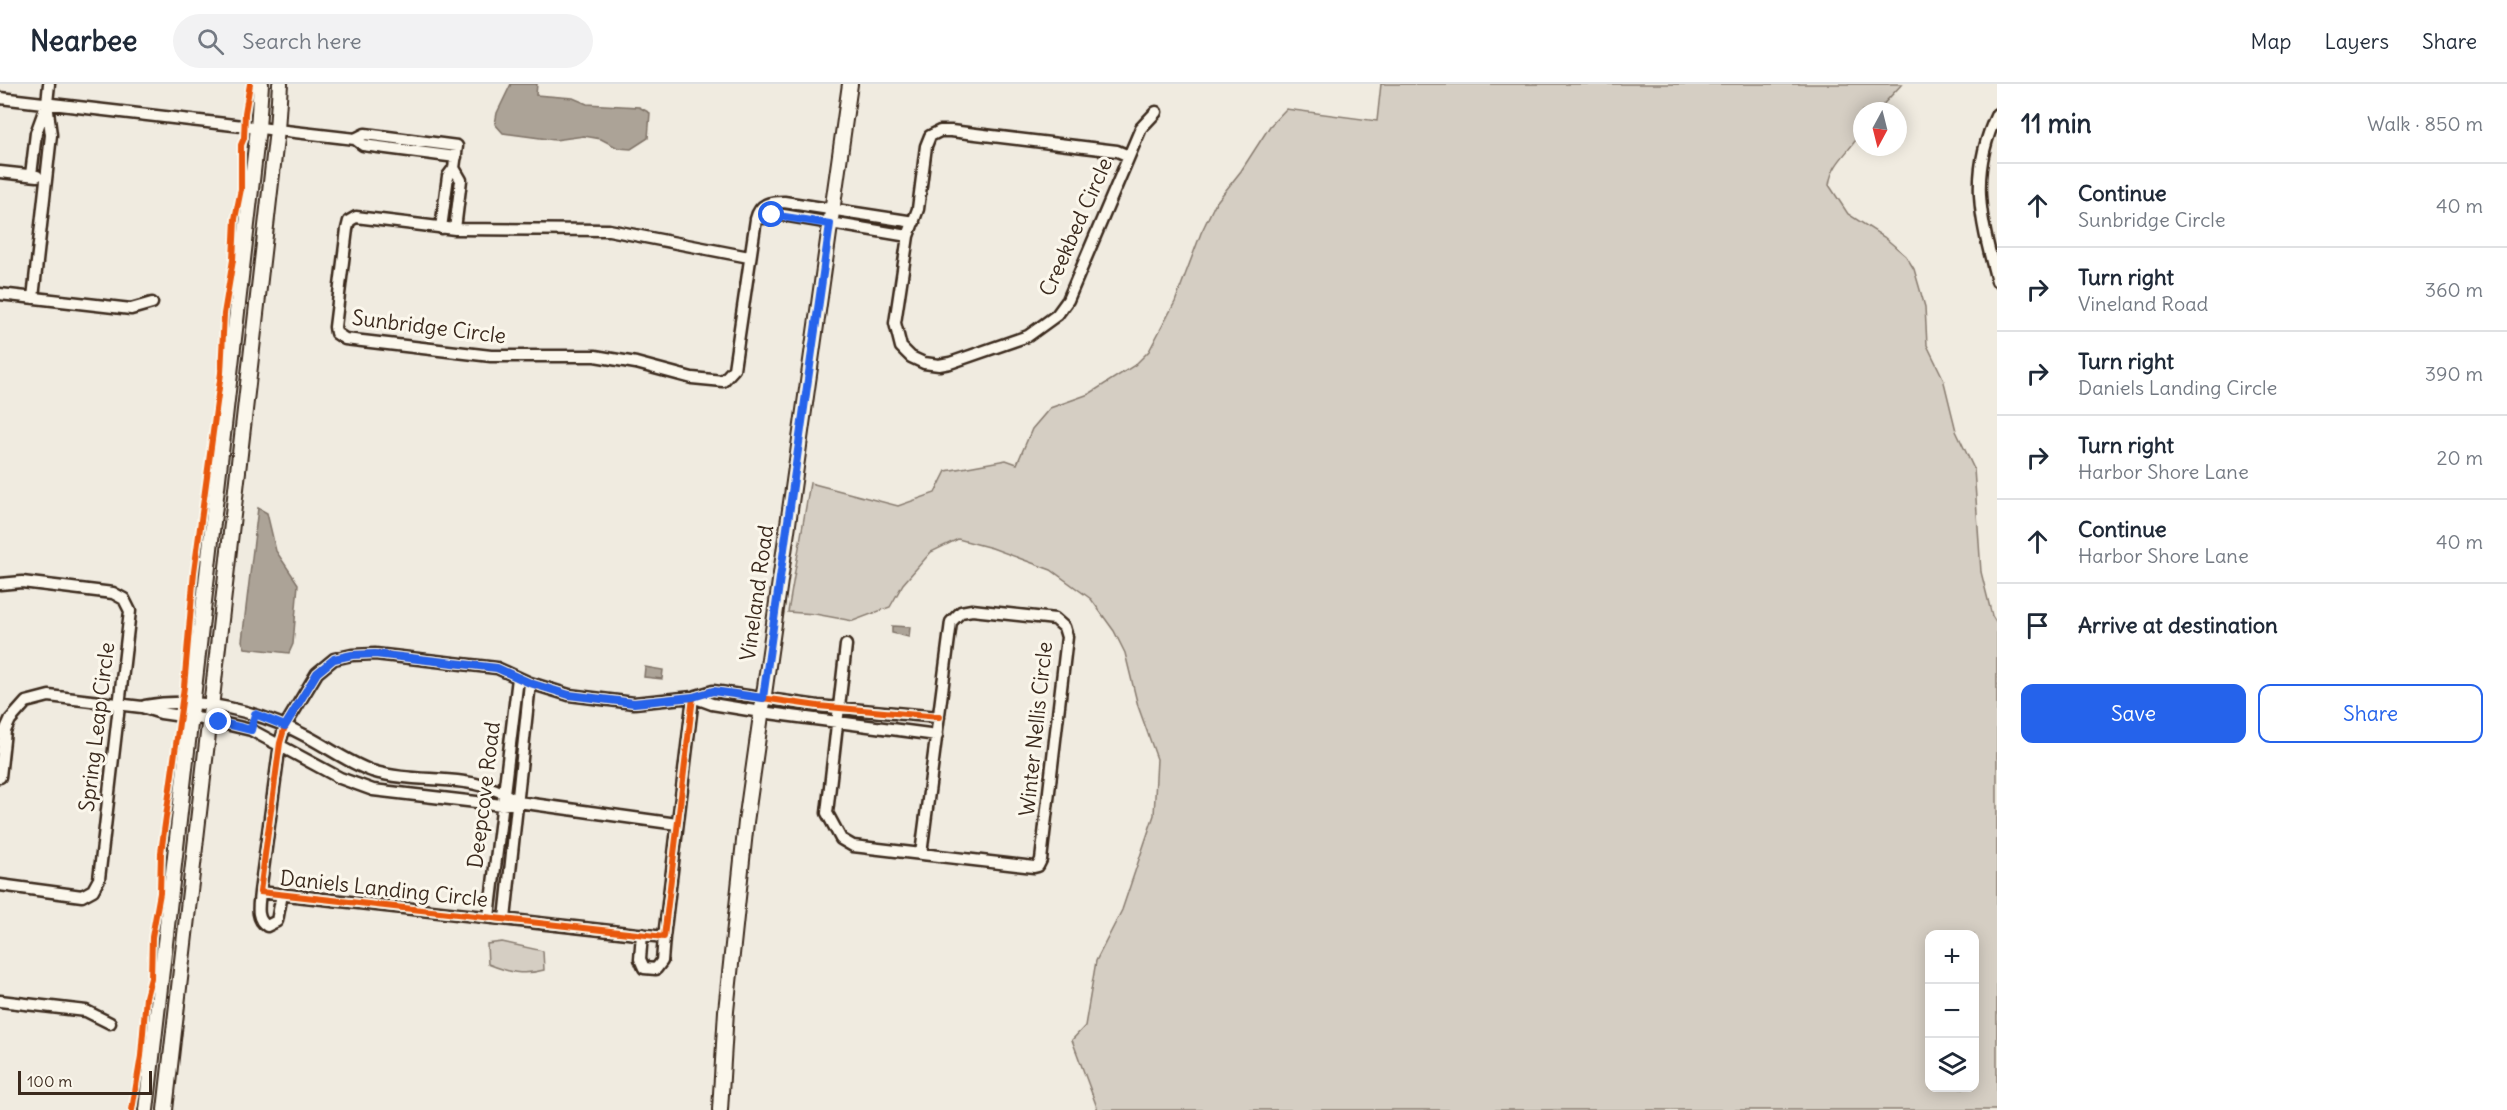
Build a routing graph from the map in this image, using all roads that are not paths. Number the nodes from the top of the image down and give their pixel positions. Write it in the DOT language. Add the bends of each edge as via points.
graph roads {
  1 [pos="49,84"];
  2 [pos="261,84"];
  3 [pos="280,84"];
  4 [pos="850,84"];
  5 [pos="0,98"];
  6 [pos="47,104"];
  7 [pos="1156,112"];
  8 [pos="1997,114"];
  9 [pos="258,128"];
  10 [pos="277,130"];
  11 [pos="36,133"];
  12 [pos="51,135"];
  13 [pos="1129,156"];
  14 [pos="456,157"];
  15 [pos="0,172"];
  16 [pos="31,175"];
  17 [pos="46,177"];
  18 [pos="784,202"];
  19 [pos="783,215"];
  20 [pos="832,217"];
  21 [pos="756,219"];
  22 [pos="914,222"];
  23 [pos="441,228"];
  24 [pos="455,229"];
  25 [pos="908,236"];
  26 [pos="749,257"];
  27 [pos="1997,281"];
  28 [pos="0,294"];
  29 [pos="33,298"];
  30 [pos="152,303"];
  31 [pos="0,584"];
  32 [pos="846,645"];
  33 [pos="518,678"];
  34 [pos="530,683"];
  35 [pos="723,692"];
  36 [pos="693,697"];
  37 [pos="119,704"];
  38 [pos="211,705"];
  39 [pos="721,705"];
  40 [pos="762,705"];
  41 [pos="810,705"];
  42 [pos="839,706"];
  43 [pos="191,711"];
  44 [pos="255,714"];
  45 [pos="939,717"];
  46 [pos="808,718"];
  47 [pos="209,720"];
  48 [pos="837,723"];
  49 [pos="285,726"];
  50 [pos="251,730"];
  51 [pos="937,735"];
  52 [pos="280,743"];
  53 [pos="0,777"];
  54 [pos="504,792"];
  55 [pos="518,802"];
  56 [pos="502,805"];
  57 [pos="677,824"];
  58 [pos="921,854"];
  59 [pos="0,885"];
  60 [pos="260,892"];
  61 [pos="282,894"];
  62 [pos="489,917"];
  63 [pos="505,919"];
  64 [pos="642,934"];
  65 [pos="664,937"];
  66 [pos="0,1001"];
  67 [pos="110,1023"];
  68 [pos="151,1059"];
  69 [pos="167,1088"];
  70 [pos="146,1110"];
  71 [pos="165,1110"];
  72 [pos="720,1110"];
  1 -- 6 [label="street"];
  2 -- 9 [label="main road"];
  3 -- 10 [label="main road"];
  4 -- 20 [label="main road, Vineland Road"];
  5 -- 6 [label="street"];
  6 -- 9 [label="street"];
  6 -- 11 [label="street"];
  6 -- 12 [label="street"];
  7 -- 13 [label="street, Creekbed Circle" via="1141,128"];
  8 -- 27 [label="street" via="1983,156 1978,200"];
  9 -- 10 [label="street"];
  9 -- 43 [label="main road"];
  10 -- 14 [label="street"];
  10 -- 38 [label="main road"];
  11 -- 12 [label="street"];
  11 -- 16 [label="street"];
  12 -- 17 [label="street"];
  13 -- 22 [label="street, Creekbed Circle" via="940,131 930,136 926,146"];
  13 -- 25 [label="street, Creekbed Circle" via="1068,300 1057,315 1028,336 939,365 912,357 901,347 895,323"];
  14 -- 23 [label="street" via="448,176"];
  14 -- 24 [label="street" via="461,180"];
  15 -- 16 [label="street"];
  16 -- 17 [label="street"];
  17 -- 29 [label="street"];
  18 -- 19 [label="street"];
  18 -- 20 [label="street"];
  18 -- 21 [label="street" via="764,205"];
  19 -- 20 [label="street"];
  19 -- 21 [label="street"];
  20 -- 22 [label="street"];
  20 -- 25 [label="street"];
  20 -- 40 [label="main road, Vineland Road"];
  21 -- 26 [label="street, Sunbridge Circle"];
  22 -- 25 [label="street, Creekbed Circle"];
  23 -- 24 [label="street, Sunbridge Circle"];
  23 -- 26 [label="street, Sunbridge Circle" via="356,217 349,221 336,333 345,339 491,356 595,356 723,381 734,369"];
  24 -- 26 [label="street, Sunbridge Circle" via="609,230"];
  28 -- 29 [label="street"];
  29 -- 30 [label="street" via="131,309"];
  31 -- 37 [label="street, Spring Leap Circle" via="22,582 113,593 124,599 130,611"];
  32 -- 42 [label="street"];
  33 -- 34 [label="street, Daniels Landing Circle"];
  33 -- 49 [label="street, Daniels Landing Circle" via="497,668 375,654 352,655 334,659 317,673"];
  33 -- 54 [label="street, Deepcove Road"];
  34 -- 36 [label="street, Daniels Landing Circle" via="569,695 634,703"];
  34 -- 55 [label="street, Deepcove Road"];
  35 -- 36 [label="street, Daniels Landing Circle"];
  35 -- 39 [label="street"];
  35 -- 40 [label="street, Daniels Landing Circle"];
  36 -- 39 [label="street, Daniels Landing Circle"];
  36 -- 57 [label="street"];
  37 -- 43 [label="street" via="164,703"];
  37 -- 53 [label="street" via="49,696 26,702 5,731"];
  37 -- 59 [label="street, Spring Leap Circle" via="99,879 93,890 82,896"];
  38 -- 43 [label="street"];
  38 -- 44 [label="street"];
  38 -- 47 [label="main road"];
  39 -- 40 [label="street, Daniels Landing Circle"];
  40 -- 41 [label="street"];
  40 -- 46 [label="street"];
  40 -- 72 [label="main road, Vineland Road" via="726,1011"];
  41 -- 42 [label="street"];
  41 -- 46 [label="street"];
  42 -- 45 [label="street"];
  42 -- 48 [label="street"];
  43 -- 47 [label="street"];
  43 -- 68 [label="main road"];
  44 -- 49 [label="street"];
  44 -- 50 [label="street"];
  45 -- 51 [label="street, Winter Nellis Circle"];
  45 -- 58 [label="street, Winter Nellis Circle" via="951,622 961,612 1055,619 1064,627 1067,637 1038,866"];
  46 -- 48 [label="street"];
  47 -- 50 [label="street"];
  47 -- 69 [label="main road"];
  48 -- 51 [label="street"];
  48 -- 58 [label="street" via="827,813 841,839 853,846"];
  49 -- 52 [label="street, Daniels Landing Circle"];
  49 -- 54 [label="street" via="375,771 485,784"];
  50 -- 52 [label="street"];
  51 -- 58 [label="street, Winter Nellis Circle"];
  52 -- 56 [label="street" via="355,785"];
  52 -- 60 [label="street, Daniels Landing Circle"];
  54 -- 55 [label="street"];
  54 -- 56 [label="street, Deepcove Road"];
  55 -- 56 [label="street"];
  55 -- 57 [label="street"];
  55 -- 63 [label="street, Deepcove Road"];
  56 -- 62 [label="street, Deepcove Road"];
  57 -- 65 [label="street"];
  60 -- 61 [label="street, Daniels Landing Circle"];
  60 -- 61 [label="street" via="258,914 267,926 277,921"];
  61 -- 62 [label="street, Daniels Landing Circle"];
  62 -- 63 [label="street, Daniels Landing Circle"];
  63 -- 64 [label="street, Daniels Landing Circle"];
  64 -- 65 [label="street, Daniels Landing Circle"];
  64 -- 65 [label="street" via="640,959 644,968 656,969 660,965"];
  66 -- 67 [label="street" via="86,1011"];
  68 -- 69 [label="main road" via="159,1081"];
  68 -- 70 [label="main road"];
  69 -- 71 [label="main road"];
}
